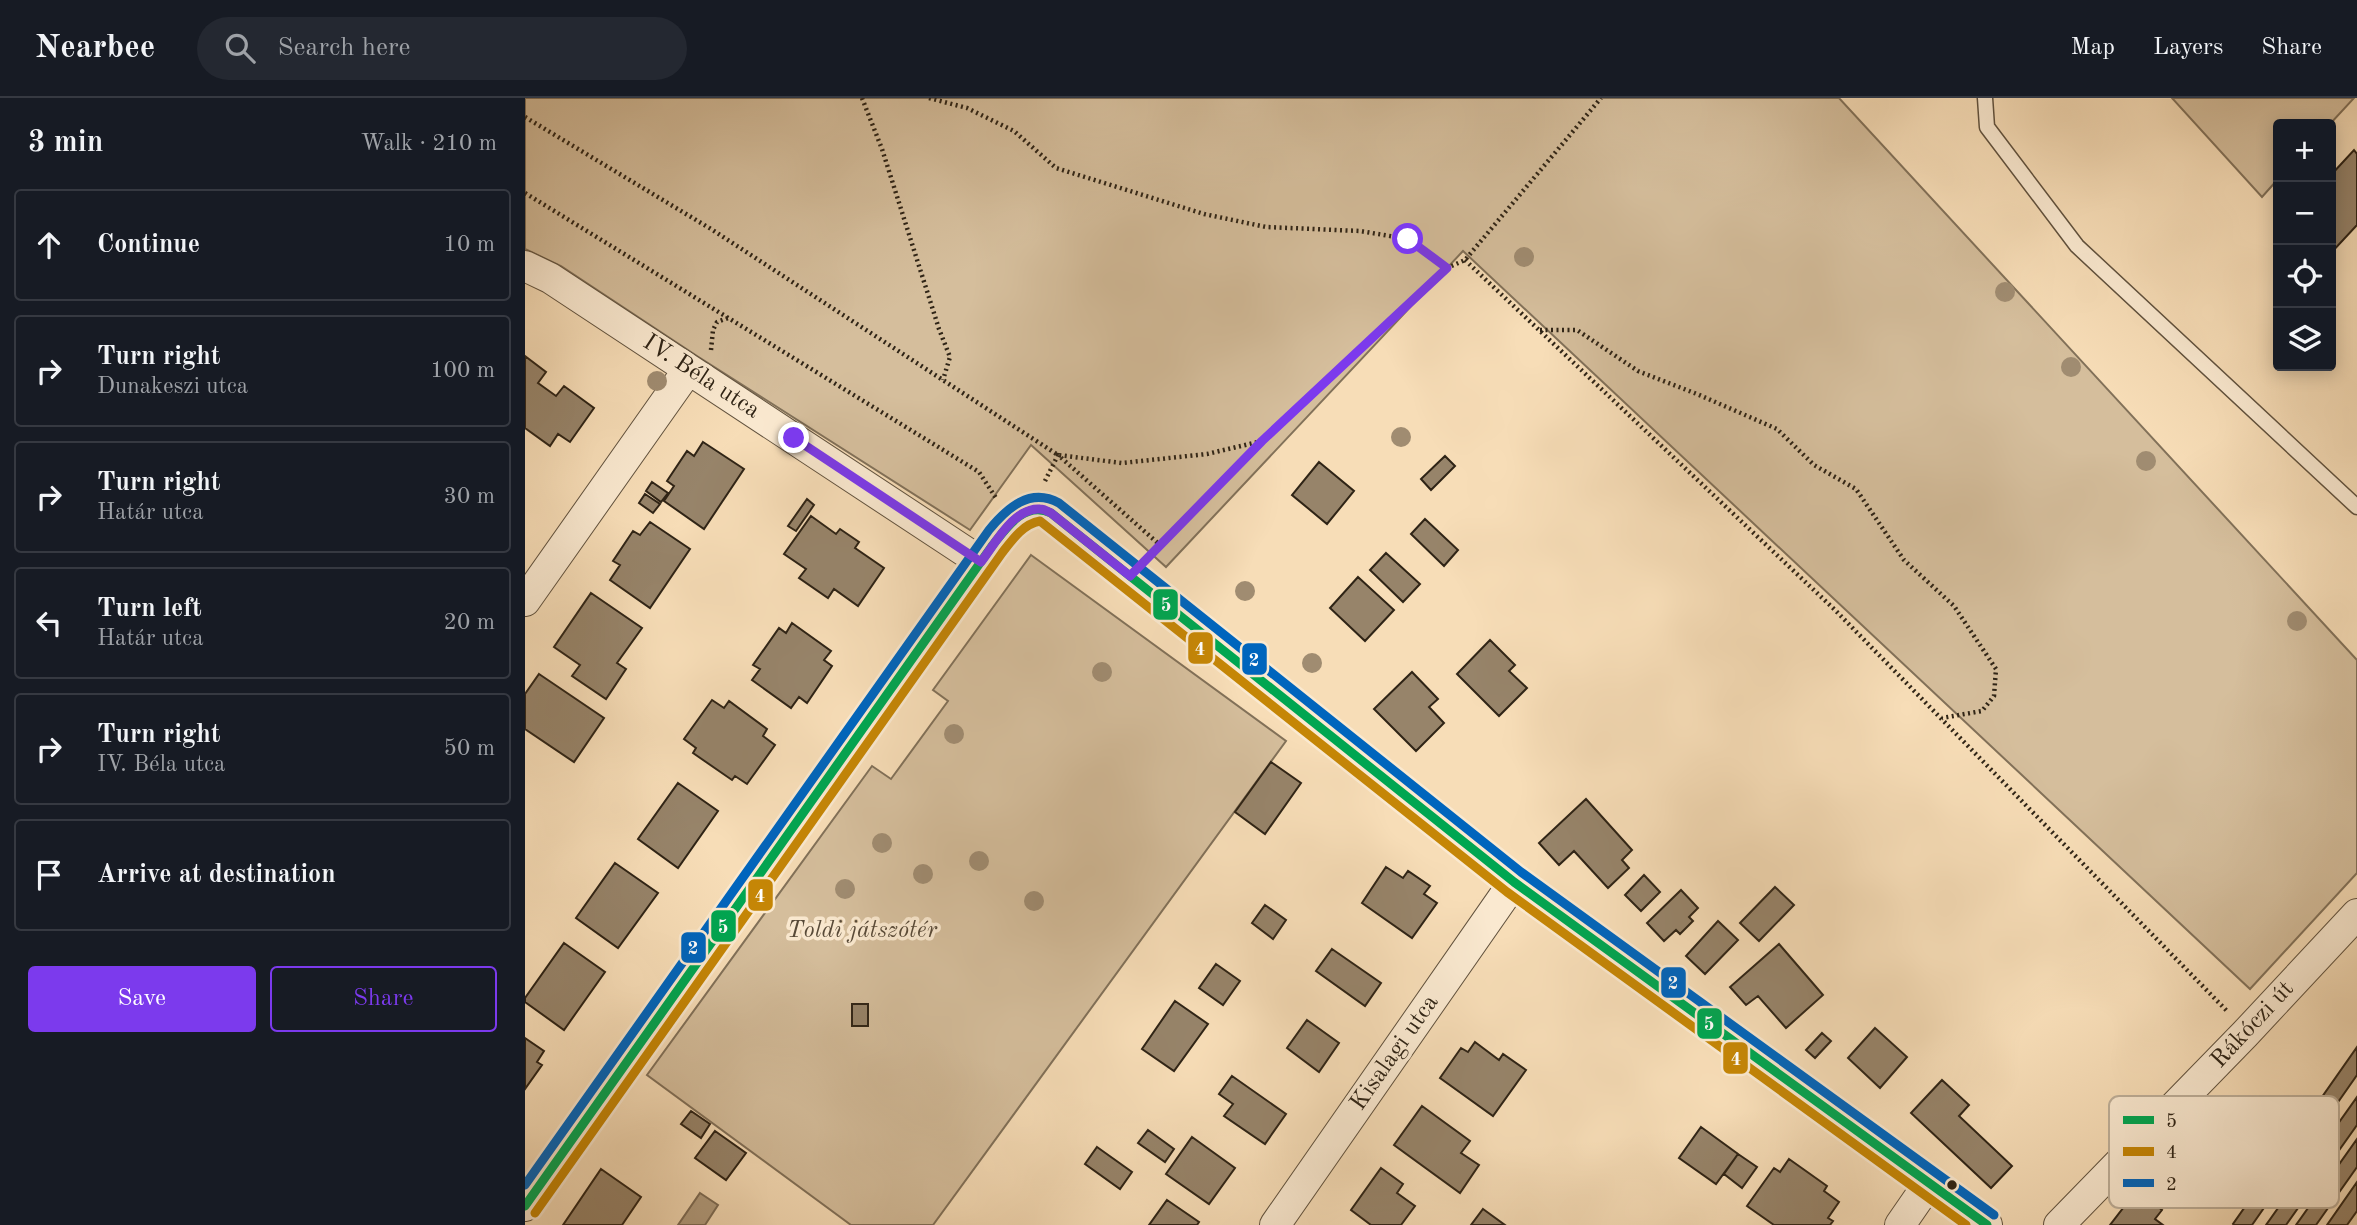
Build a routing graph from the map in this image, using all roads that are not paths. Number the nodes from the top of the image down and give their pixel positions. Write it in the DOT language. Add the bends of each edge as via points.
graph roads {
  1 [pos="1985,98"];
  2 [pos="525,266"];
  3 [pos="693,372"];
  4 [pos="2357,507"];
  5 [pos="981,562"];
  6 [pos="525,601"];
  7 [pos="1514,882"];
  8 [pos="2357,914"];
  9 [pos="2185,1096"];
  10 [pos="2109,1174"];
  11 [pos="1929,1183"];
  12 [pos="525,1206"];
  13 [pos="1275,1225"];
  14 [pos="1900,1225"];
  15 [pos="1987,1225"];
  16 [pos="2059,1225"];
  1 -- 4 [label="lane" via="1987,127 2077,246"];
  2 -- 3 [label="street, IV. Béla utca"];
  3 -- 5 [label="street, IV. Béla utca"];
  3 -- 6 [label="street"];
  5 -- 7 [label="street" via="1024,512 1039,509 1051,513"];
  5 -- 12 [label="street"];
  7 -- 11 [label="street"];
  7 -- 13 [label="street, Kisalagi utca"];
  8 -- 9 [label="street, Rákóczi út"];
  10 -- 16 [label="street, Rákóczi út"];
  11 -- 14 [label="street"];
  11 -- 15 [label="street"];
}
